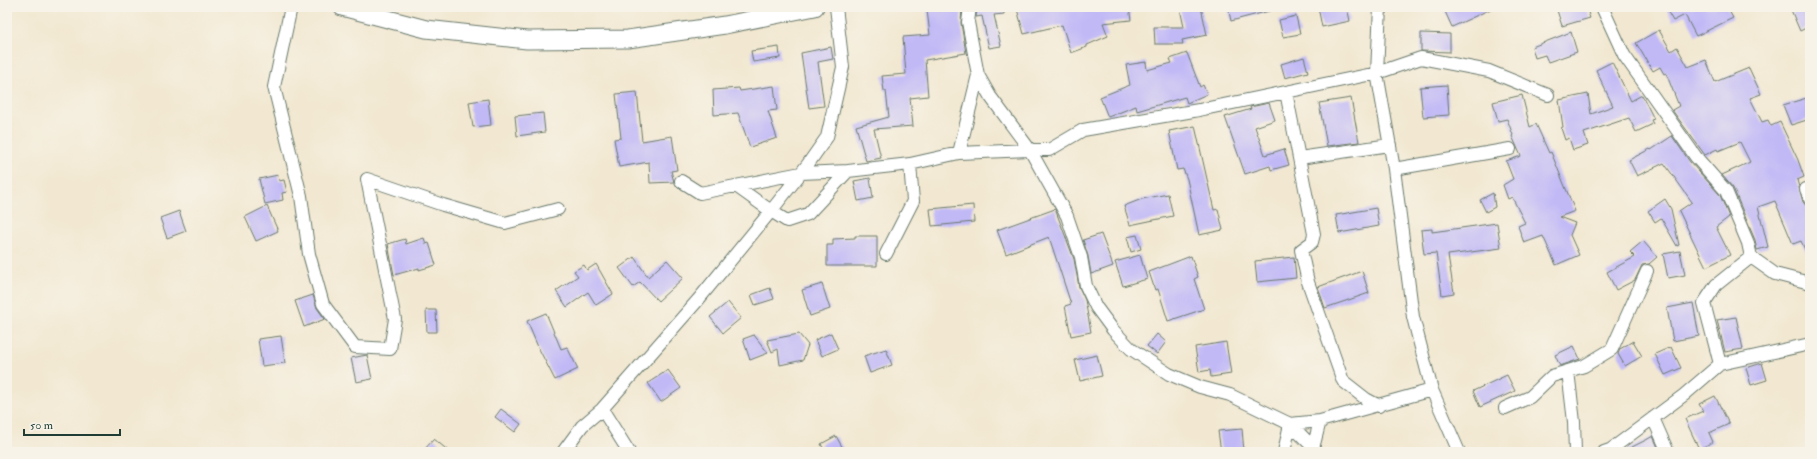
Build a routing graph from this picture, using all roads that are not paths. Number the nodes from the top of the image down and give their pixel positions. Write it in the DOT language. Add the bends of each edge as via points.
graph roads {
  1 [pos="291,7"];
  2 [pos="342,7"];
  3 [pos="815,7"];
  4 [pos="836,7"];
  5 [pos="970,7"];
  6 [pos="1380,7"];
  7 [pos="1602,7"];
  8 [pos="770,11"];
  9 [pos="1377,73"];
  10 [pos="978,75"];
  11 [pos="1286,92"];
  12 [pos="1548,95"];
  13 [pos="1390,145"];
  14 [pos="1510,149"];
  15 [pos="1030,150"];
  16 [pos="959,153"];
  17 [pos="1299,158"];
  18 [pos="910,164"];
  19 [pos="1394,169"];
  20 [pos="848,171"];
  21 [pos="801,174"];
  22 [pos="682,181"];
  23 [pos="736,186"];
  24 [pos="558,209"];
  25 [pos="771,212"];
  26 [pos="886,254"];
  27 [pos="1751,257"];
  28 [pos="1648,271"];
  29 [pos="1810,283"];
  30 [pos="1810,344"];
  31 [pos="1720,364"];
  32 [pos="1568,371"];
  33 [pos="1432,390"];
  34 [pos="1379,406"];
  35 [pos="1506,408"];
  36 [pos="602,409"];
  37 [pos="1653,418"];
  38 [pos="1320,421"];
  39 [pos="1290,424"];
  40 [pos="1313,450"];
  41 [pos="563,452"];
  42 [pos="629,452"];
  43 [pos="1284,452"];
  44 [pos="1459,452"];
  45 [pos="1575,452"];
  46 [pos="1604,452"];
  47 [pos="1668,452"];
  1 -- 24 [label="street" via="274,87 300,196 309,254 323,304 355,347 390,349 395,320 368,179 505,223"];
  2 -- 8 [label="main road" via="426,30 527,40 628,39 725,24"];
  3 -- 8 [label="main road"];
  4 -- 21 [label="street" via="843,67 827,137"];
  5 -- 10 [label="street" via="968,22"];
  6 -- 9 [label="street"];
  7 -- 27 [label="street" via="1624,55 1696,158 1726,191 1748,243"];
  9 -- 11 [label="street"];
  9 -- 12 [label="street" via="1421,58 1489,71"];
  9 -- 13 [label="street"];
  10 -- 15 [label="street" via="990,96"];
  10 -- 16 [label="street"];
  11 -- 15 [label="street" via="1082,130 1049,150"];
  11 -- 17 [label="street"];
  13 -- 17 [label="street"];
  13 -- 19 [label="street"];
  14 -- 19 [label="street"];
  15 -- 16 [label="street"];
  15 -- 39 [label="street" via="1066,216 1081,257 1086,286 1096,307 1131,349 1169,374 1230,395"];
  16 -- 18 [label="street"];
  17 -- 34 [label="street" via="1314,234 1312,242 1301,250 1308,282 1343,381"];
  18 -- 20 [label="street"];
  18 -- 26 [label="street" via="913,201"];
  19 -- 33 [label="street" via="1413,317"];
  20 -- 21 [label="street"];
  20 -- 25 [label="street" via="808,214 788,221"];
  21 -- 23 [label="street"];
  21 -- 25 [label="street"];
  22 -- 23 [label="street" via="700,194"];
  23 -- 25 [label="street"];
  25 -- 36 [label="street"];
  27 -- 29 [label="street" via="1775,274"];
  27 -- 31 [label="street" via="1716,285 1704,303"];
  28 -- 32 [label="street" via="1612,349 1584,366"];
  30 -- 31 [label="street"];
  31 -- 37 [label="street"];
  32 -- 35 [label="street" via="1552,376 1530,397"];
  32 -- 45 [label="street"];
  33 -- 34 [label="street"];
  33 -- 44 [label="street"];
  34 -- 38 [label="street"];
  36 -- 41 [label="street" via="582,426"];
  36 -- 42 [label="street"];
  37 -- 46 [label="street"];
  37 -- 47 [label="street"];
  38 -- 39 [label="street"];
  38 -- 40 [label="street"];
  39 -- 40 [label="street"];
  39 -- 43 [label="street"];
}
